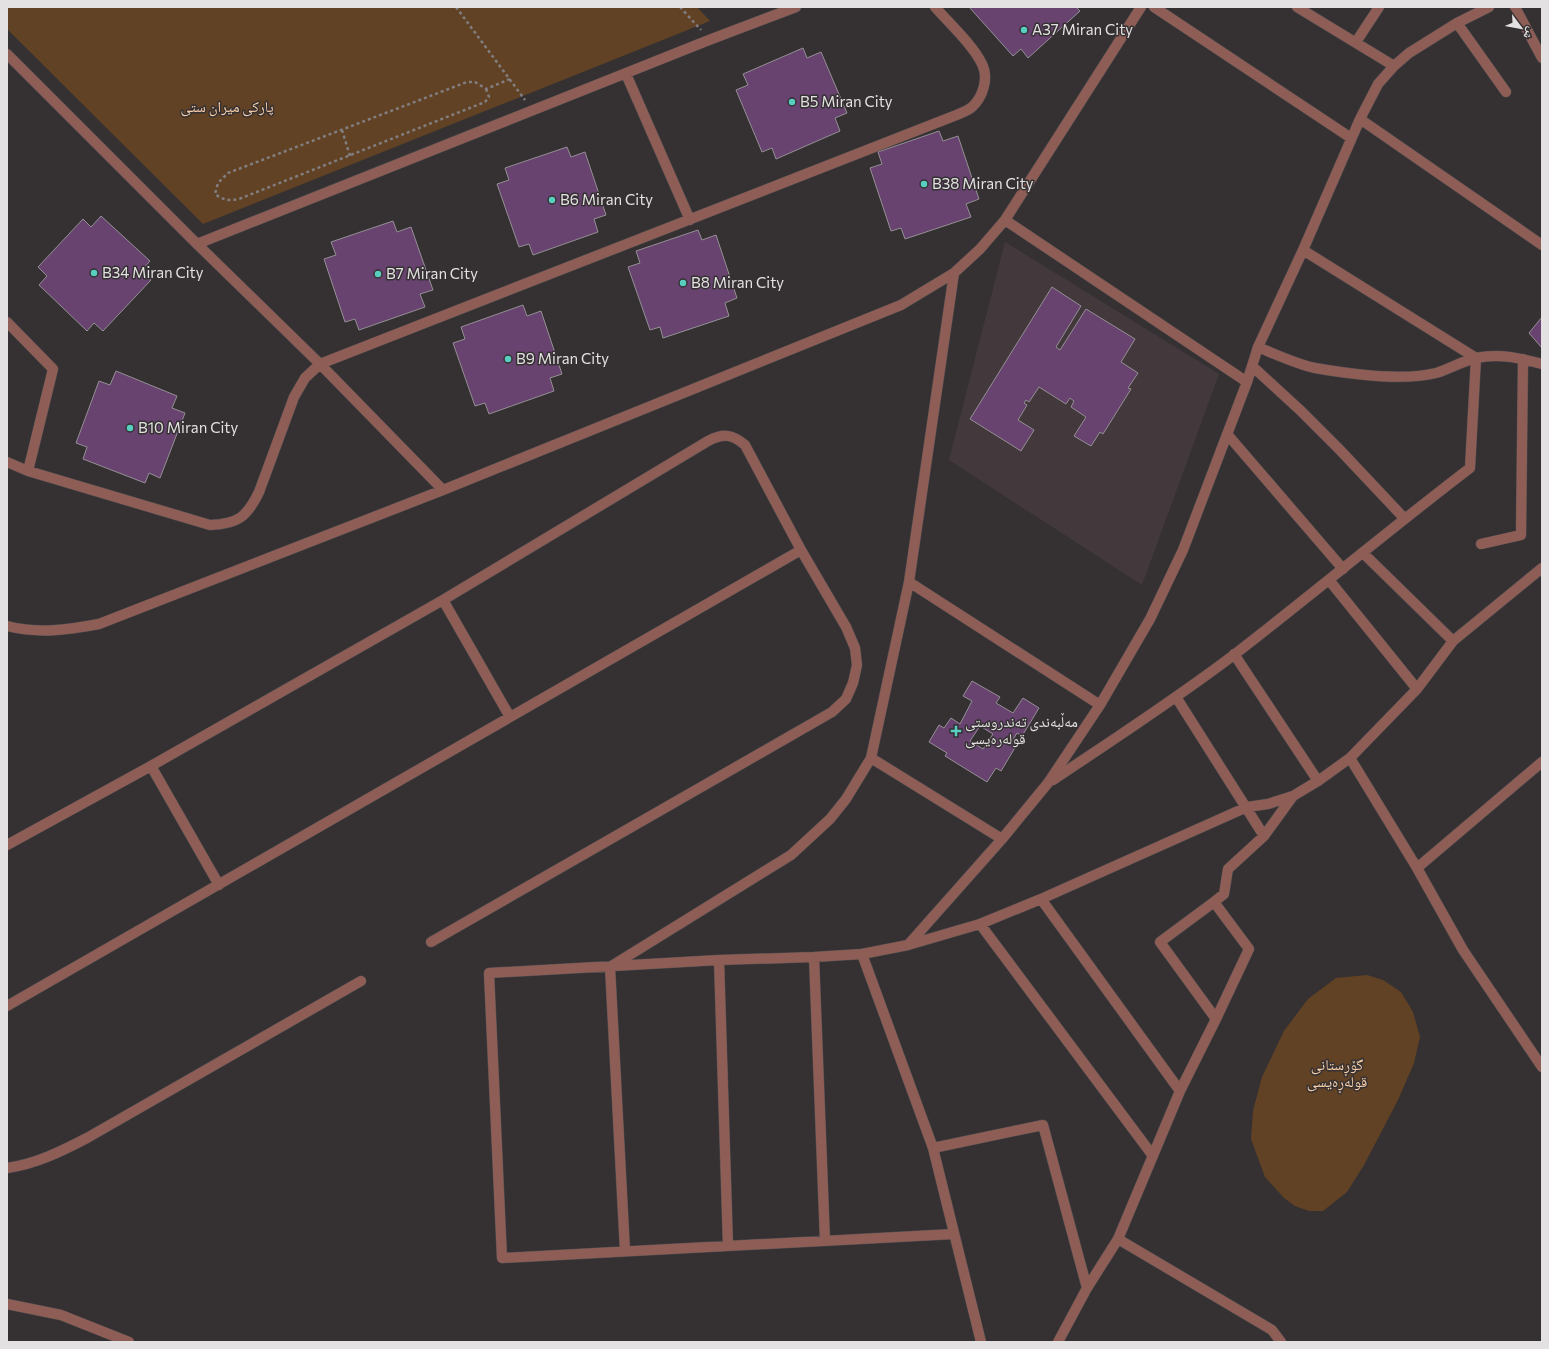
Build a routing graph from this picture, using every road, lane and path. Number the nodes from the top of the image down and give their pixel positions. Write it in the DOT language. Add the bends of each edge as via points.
graph roads {
  1 [pos="456,7"];
  2 [pos="680,7"];
  3 [pos="796,7"];
  4 [pos="935,7"];
  5 [pos="1141,7"];
  6 [pos="1154,7"];
  7 [pos="1297,7"];
  8 [pos="1379,7"];
  9 [pos="1490,7"];
  10 [pos="1515,7"];
  11 [pos="1457,23"];
  12 [pos="709,40"];
  13 [pos="1356,42"];
  14 [pos="7,54"];
  15 [pos="1542,58"];
  16 [pos="1394,66"];
  17 [pos="626,74"];
  18 [pos="510,79"];
  19 [pos="486,89"];
  20 [pos="1506,92"];
  21 [pos="533,110"];
  22 [pos="1360,119"];
  23 [pos="342,130"];
  24 [pos="1351,138"];
  25 [pos="350,156"];
  26 [pos="690,220"];
  27 [pos="1005,220"];
  28 [pos="197,244"];
  29 [pos="1542,245"];
  30 [pos="1304,250"];
  31 [pos="954,273"];
  32 [pos="7,322"];
  33 [pos="1258,347"];
  34 [pos="1476,358"];
  35 [pos="1523,359"];
  36 [pos="320,364"];
  37 [pos="1542,364"];
  38 [pos="1252,366"];
  39 [pos="1247,382"];
  40 [pos="1227,434"];
  41 [pos="7,462"];
  42 [pos="28,471"];
  43 [pos="444,490"];
  44 [pos="1404,518"];
  45 [pos="1481,544"];
  46 [pos="801,550"];
  47 [pos="1363,553"];
  48 [pos="1542,568"];
  49 [pos="1343,569"];
  50 [pos="1330,580"];
  51 [pos="910,582"];
  52 [pos="443,600"];
  53 [pos="7,626"];
  54 [pos="1453,641"];
  55 [pos="1234,654"];
  56 [pos="1417,689"];
  57 [pos="1176,698"];
  58 [pos="1100,705"];
  59 [pos="510,717"];
  60 [pos="871,758"];
  61 [pos="1350,758"];
  62 [pos="1542,762"];
  63 [pos="151,766"];
  64 [pos="1318,781"];
  65 [pos="1048,783"];
  66 [pos="1293,796"];
  67 [pos="1247,807"];
  68 [pos="1264,836"];
  69 [pos="1002,839"];
  70 [pos="7,845"];
  71 [pos="1417,868"];
  72 [pos="219,885"];
  73 [pos="1041,899"];
  74 [pos="1214,902"];
  75 [pos="980,924"];
  76 [pos="431,942"];
  77 [pos="908,945"];
  78 [pos="862,954"];
  79 [pos="814,958"];
  80 [pos="719,960"];
  81 [pos="610,967"];
  82 [pos="361,982"];
  83 [pos="7,1006"];
  84 [pos="1216,1019"];
  85 [pos="1542,1067"];
  86 [pos="1180,1091"];
  87 [pos="933,1148"];
  88 [pos="1153,1156"];
  89 [pos="7,1168"];
  90 [pos="954,1234"];
  91 [pos="1118,1239"];
  92 [pos="825,1241"];
  93 [pos="728,1246"];
  94 [pos="625,1251"];
  95 [pos="1088,1288"];
  96 [pos="7,1304"];
  97 [pos="129,1342"];
  98 [pos="981,1342"];
  99 [pos="1058,1342"];
  100 [pos="1281,1342"];
  1 -- 18 [label="path"];
  2 -- 12 [label="path"];
  3 -- 12 [label="street"];
  4 -- 26 [label="street" via="975,52 983,65 983,88 972,107"];
  5 -- 27 [label="street"];
  6 -- 24 [label="street"];
  7 -- 13 [label="street"];
  8 -- 13 [label="street"];
  9 -- 11 [label="street"];
  10 -- 15 [label="street"];
  11 -- 16 [label="street" via="1409,53"];
  11 -- 20 [label="street"];
  12 -- 17 [label="street"];
  13 -- 16 [label="street"];
  14 -- 28 [label="street"];
  16 -- 22 [label="street" via="1378,84"];
  17 -- 21 [label="street"];
  17 -- 26 [label="street"];
  18 -- 19 [label="path"];
  18 -- 21 [label="path"];
  19 -- 23 [label="path" via="475,82 467,82"];
  19 -- 25 [label="path" via="489,96 485,102"];
  21 -- 28 [label="street"];
  22 -- 24 [label="street"];
  22 -- 29 [label="street"];
  23 -- 25 [label="path"];
  23 -- 25 [label="path" via="228,173 218,183 215,194 229,201 239,199"];
  24 -- 30 [label="street"];
  26 -- 36 [label="street"];
  27 -- 31 [label="street" via="980,249"];
  27 -- 39 [label="street"];
  28 -- 36 [label="street"];
  30 -- 33 [label="street"];
  30 -- 34 [label="street"];
  31 -- 43 [label="street" via="901,305"];
  31 -- 51 [label="street"];
  32 -- 42 [label="street" via="52,369"];
  33 -- 34 [label="street" via="1315,368 1382,376 1404,377 1436,373"];
  33 -- 38 [label="street"];
  34 -- 35 [label="street" via="1505,355"];
  34 -- 44 [label="street" via="1470,468"];
  35 -- 37 [label="street"];
  35 -- 45 [label="street" via="1521,535"];
  36 -- 42 [label="street" via="305,378 294,397 252,507 241,518 226,524 210,525"];
  36 -- 43 [label="street"];
  38 -- 39 [label="street"];
  38 -- 44 [label="street" via="1318,427"];
  39 -- 40 [label="street"];
  40 -- 49 [label="street"];
  40 -- 58 [label="street" via="1183,550 1150,619"];
  41 -- 42 [label="street"];
  43 -- 53 [label="street" via="99,624 68,630 43,631"];
  44 -- 47 [label="street"];
  46 -- 52 [label="street" via="745,445 737,438 717,436"];
  46 -- 59 [label="street"];
  46 -- 76 [label="street" via="846,627 855,648 855,674 850,692 840,706"];
  47 -- 49 [label="street"];
  47 -- 54 [label="street"];
  48 -- 54 [label="street"];
  49 -- 50 [label="street"];
  50 -- 55 [label="street"];
  50 -- 56 [label="street"];
  51 -- 58 [label="street"];
  51 -- 60 [label="street"];
  52 -- 59 [label="street"];
  52 -- 63 [label="street"];
  54 -- 56 [label="street"];
  55 -- 57 [label="street"];
  55 -- 64 [label="street"];
  56 -- 61 [label="street"];
  57 -- 65 [label="street"];
  57 -- 67 [label="street"];
  58 -- 65 [label="street"];
  59 -- 72 [label="street"];
  60 -- 69 [label="street"];
  60 -- 81 [label="street" via="846,799 830,819 790,856"];
  61 -- 64 [label="street"];
  61 -- 71 [label="street"];
  62 -- 71 [label="street"];
  63 -- 70 [label="street"];
  63 -- 72 [label="street"];
  64 -- 66 [label="street"];
  65 -- 69 [label="street"];
  66 -- 67 [label="street"];
  66 -- 68 [label="street"];
  67 -- 68 [label="street"];
  67 -- 73 [label="street"];
  68 -- 74 [label="street" via="1228,869 1224,894"];
  69 -- 77 [label="street"];
  71 -- 85 [label="street" via="1462,950"];
  72 -- 83 [label="street"];
  73 -- 75 [label="street"];
  73 -- 86 [label="street"];
  74 -- 84 [label="street" via="1249,950"];
  74 -- 84 [label="street" via="1160,942"];
  75 -- 77 [label="street"];
  75 -- 88 [label="street"];
  77 -- 78 [label="street"];
  78 -- 79 [label="street"];
  78 -- 87 [label="street"];
  79 -- 80 [label="street"];
  79 -- 92 [label="street"];
  80 -- 81 [label="street"];
  80 -- 93 [label="street"];
  81 -- 94 [label="street"];
  81 -- 94 [label="street" via="489,973 502,1258"];
  82 -- 89 [label="street" via="88,1138 40,1160"];
  84 -- 86 [label="street"];
  86 -- 88 [label="street"];
  87 -- 90 [label="street"];
  87 -- 95 [label="street" via="1044,1125"];
  88 -- 91 [label="street"];
  90 -- 92 [label="street"];
  90 -- 98 [label="street"];
  91 -- 95 [label="street"];
  91 -- 100 [label="street" via="1272,1330"];
  92 -- 93 [label="street"];
  93 -- 94 [label="street"];
  95 -- 99 [label="street"];
  96 -- 97 [label="street" via="61,1315"];
}
